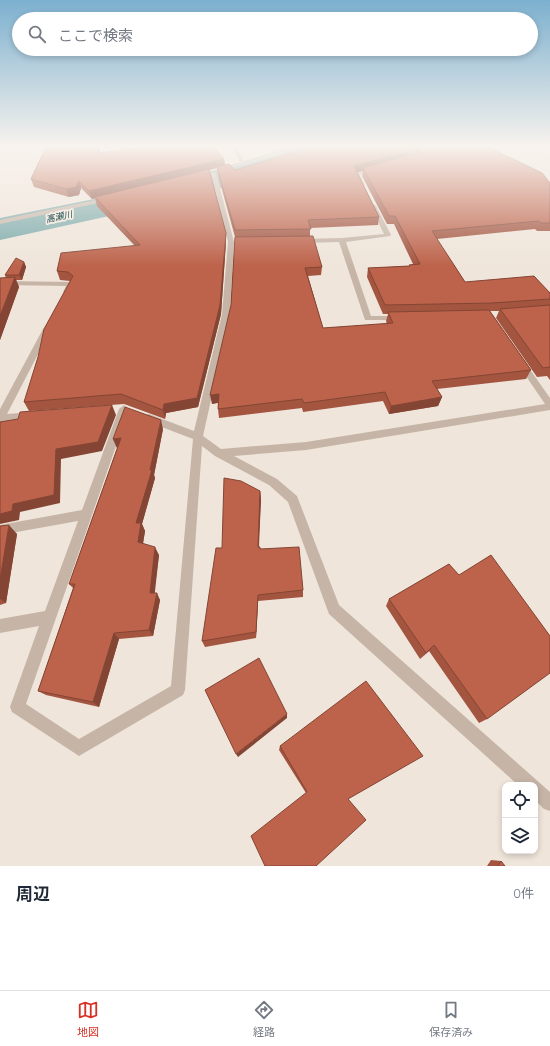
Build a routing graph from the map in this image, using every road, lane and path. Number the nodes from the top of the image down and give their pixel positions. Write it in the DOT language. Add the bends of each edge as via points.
graph roads {
  1 [pos="214,185"];
  2 [pos="363,185"];
  3 [pos="367,194"];
  4 [pos="114,198"];
  5 [pos="371,201"];
  6 [pos="0,222"];
  7 [pos="342,240"];
  8 [pos="294,241"];
  9 [pos="0,285"];
  10 [pos="64,298"];
  11 [pos="408,317"];
  12 [pos="53,319"];
  13 [pos="514,354"];
  14 [pos="550,406"];
  15 [pos="46,415"];
  16 [pos="0,418"];
  17 [pos="198,437"];
  18 [pos="219,453"];
  19 [pos="86,514"];
  20 [pos="0,530"];
  21 [pos="50,617"];
  22 [pos="0,626"];
  23 [pos="527,782"];
  24 [pos="538,793"];
  25 [pos="550,803"];
  1 -- 17 [label="street" via="235,242 226,314"];
  2 -- 3 [label="street"];
  4 -- 6 [label="street"];
  5 -- 7 [label="street" via="388,235"];
  7 -- 8 [label="street"];
  7 -- 11 [label="street" via="368,318"];
  9 -- 10 [label="street" via="71,284"];
  12 -- 16 [label="street"];
  13 -- 14 [label="street"];
  14 -- 18 [label="street" via="306,446"];
  15 -- 16 [label="street"];
  17 -- 18 [label="street"];
  17 -- 19 [label="street" via="127,411"];
  17 -- 21 [label="street" via="178,690 79,748 17,707"];
  18 -- 23 [label="street" via="273,482 293,499 334,609"];
  19 -- 20 [label="street"];
  19 -- 21 [label="street"];
  21 -- 22 [label="street"];
  24 -- 25 [label="street"];
}
